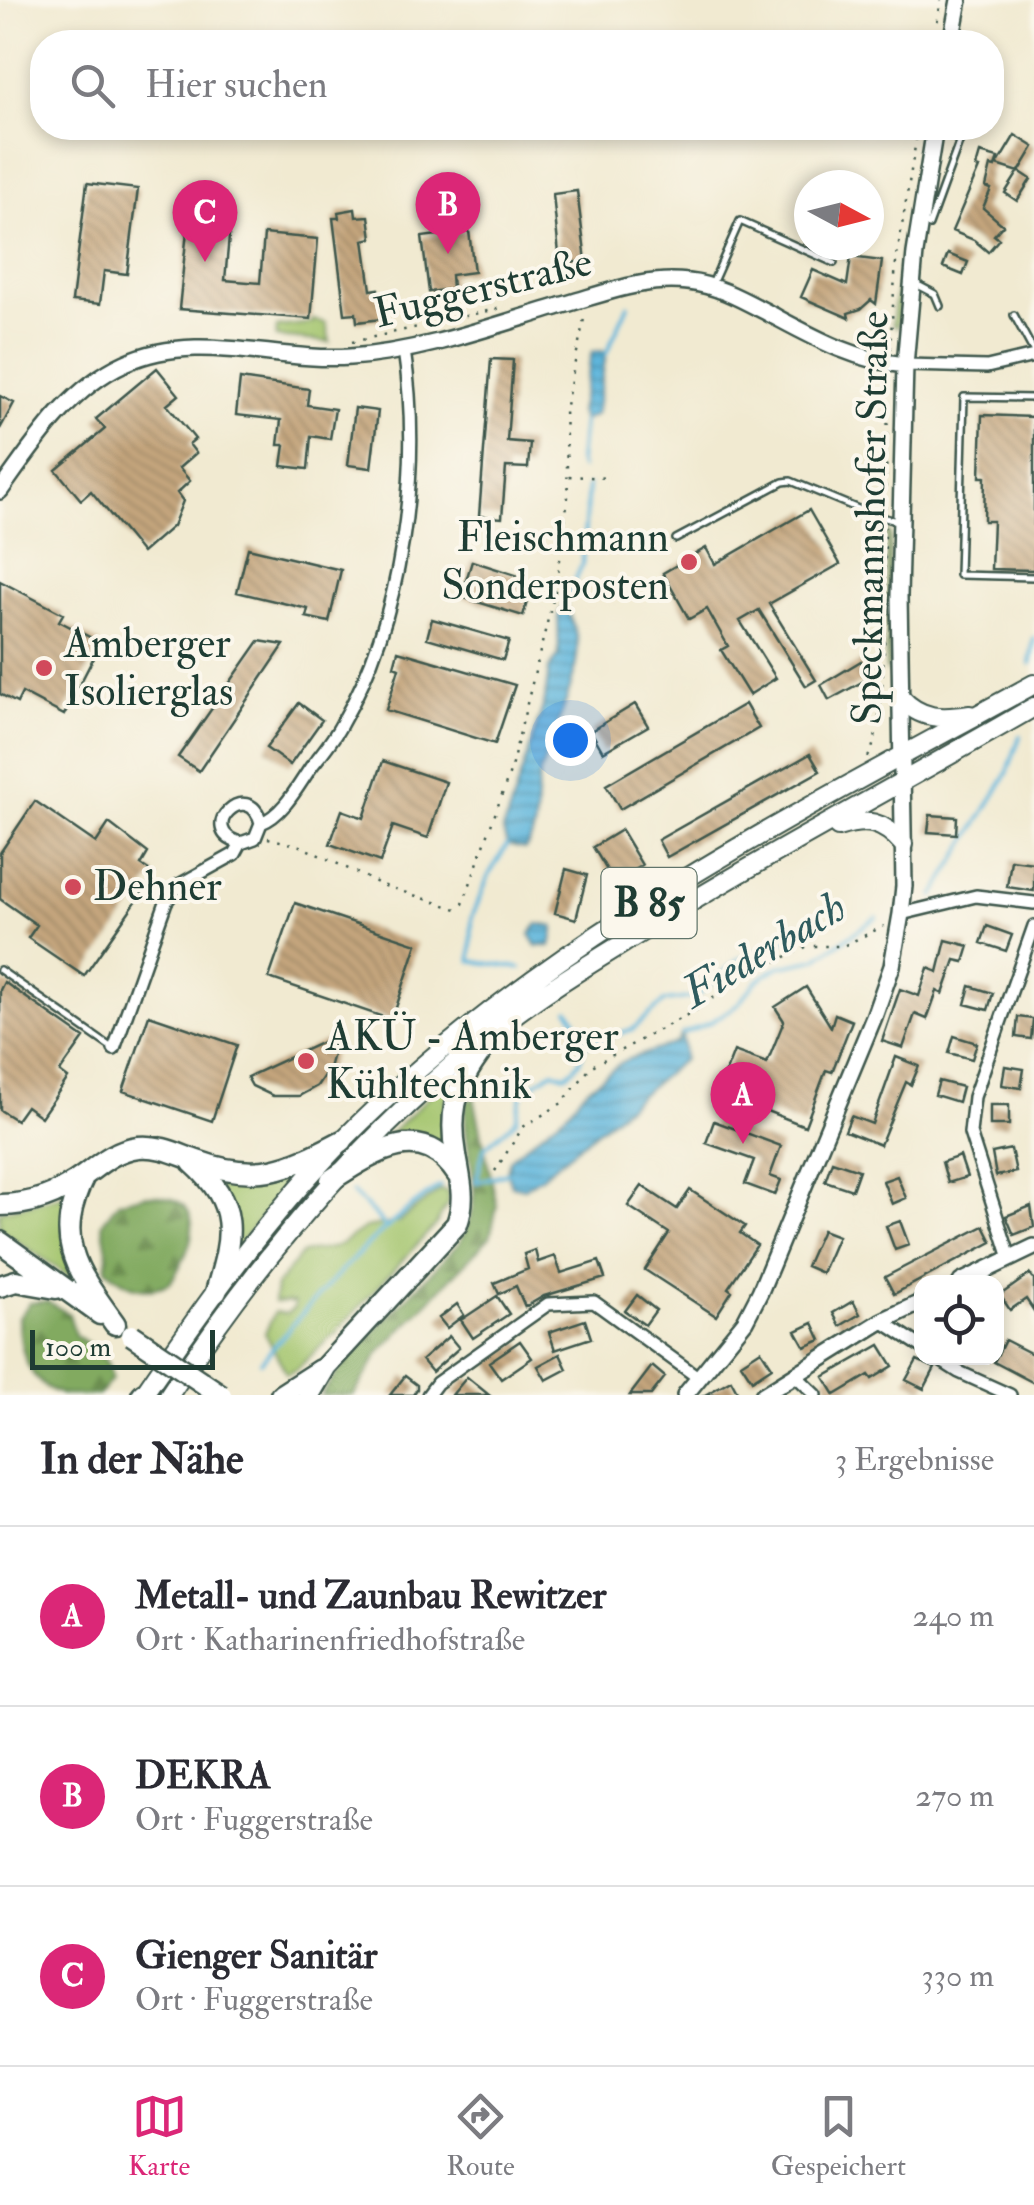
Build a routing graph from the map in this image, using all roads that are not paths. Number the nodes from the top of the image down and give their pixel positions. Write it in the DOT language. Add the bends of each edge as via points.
graph roads {
  1 [pos="959,0"];
  2 [pos="953,30"];
  3 [pos="928,140"];
  4 [pos="959,140"];
  5 [pos="920,222"];
  6 [pos="834,263"];
  7 [pos="912,282"];
  8 [pos="711,287"];
  9 [pos="940,306"];
  10 [pos="1014,315"];
  11 [pos="404,350"];
  12 [pos="1034,354"];
  13 [pos="898,364"];
  14 [pos="1034,398"];
  15 [pos="0,491"];
  16 [pos="893,520"];
  17 [pos="676,539"];
  18 [pos="1034,577"];
  19 [pos="1034,684"];
  20 [pos="901,698"];
  21 [pos="1034,707"];
  22 [pos="980,713"];
  23 [pos="902,756"];
  24 [pos="902,783"];
  25 [pos="259,829"];
  26 [pos="795,842"];
  27 [pos="242,843"];
  28 [pos="904,844"];
  29 [pos="1034,903"];
  30 [pos="892,923"];
  31 [pos="1034,926"];
  32 [pos="0,970"];
  33 [pos="504,1023"];
  34 [pos="114,1049"];
  35 [pos="342,1141"];
  36 [pos="187,1158"];
  37 [pos="84,1176"];
  38 [pos="331,1180"];
  39 [pos="461,1180"];
  40 [pos="0,1205"];
  41 [pos="0,1242"];
  42 [pos="1034,1247"];
  43 [pos="1010,1258"];
  44 [pos="975,1275"];
  45 [pos="0,1286"];
  46 [pos="66,1290"];
  47 [pos="216,1292"];
  48 [pos="914,1306"];
  49 [pos="882,1321"];
  50 [pos="123,1330"];
  51 [pos="914,1342"];
  52 [pos="948,1365"];
  53 [pos="326,1366"];
  54 [pos="794,1374"];
  55 [pos="699,1378"];
  56 [pos="143,1394"];
  57 [pos="169,1395"];
  58 [pos="221,1395"];
  59 [pos="281,1395"];
  60 [pos="310,1395"];
  61 [pos="428,1395"];
  62 [pos="685,1395"];
  63 [pos="762,1395"];
  64 [pos="816,1395"];
  65 [pos="1010,1395"];
  1 -- 2 [label="street"];
  3 -- 5 [label="street, Speckmannshofer Straße"];
  4 -- 5 [label="lane, Speckmannshofer Straße" via="929,225"];
  5 -- 7 [label="street, Speckmannshofer Straße"];
  6 -- 8 [label="lane" via="740,221"];
  7 -- 9 [label="lane" via="935,294"];
  7 -- 13 [label="street, Speckmannshofer Straße"];
  8 -- 11 [label="street, Fuggerstraße" via="647,282"];
  8 -- 13 [label="street, Fuggerstraße" via="842,351"];
  10 -- 12 [label="lane"];
  11 -- 15 [label="street, Fuggerstraße" via="348,357 184,348 128,362 96,379 50,423"];
  11 -- 25 [label="street" via="408,485 382,629 341,726"];
  12 -- 13 [label="street" via="987,368"];
  13 -- 16 [label="street, Speckmannshofer Straße"];
  14 -- 18 [label="lane" via="964,396 959,569 959,575"];
  16 -- 17 [label="lane" via="792,481"];
  16 -- 20 [label="street, Speckmannshofer Straße"];
  19 -- 22 [label="main road, B 85"];
  20 -- 22 [label="main road" via="932,718"];
  20 -- 23 [label="street, Speckmannshofer Straße"];
  21 -- 24 [label="main road, B 85"];
  22 -- 23 [label="main road, B 85"];
  23 -- 24 [label="street, Speckmannshofer Straße"];
  23 -- 35 [label="main road, B 85" via="674,887 519,990"];
  24 -- 26 [label="main road, B 85"];
  24 -- 28 [label="street, Speckmannshofer Straße"];
  25 -- 27 [label="street"];
  25 -- 27 [label="street" via="250,806 227,811 224,832"];
  26 -- 28 [label="main road" via="868,820"];
  26 -- 33 [label="main road, B 85"];
  27 -- 34 [label="street" via="235,854 179,885 166,902"];
  28 -- 30 [label="street, Speckmannshofer Straße"];
  29 -- 30 [label="street" via="976,896"];
  30 -- 55 [label="street, Speckmannshofer Straße" via="892,966 874,1017 760,1292"];
  31 -- 43 [label="street" via="974,1096 970,1133"];
  32 -- 34 [label="lane"];
  33 -- 38 [label="main road, B 85" via="405,1106"];
  33 -- 39 [label="highway" via="466,1071 454,1102"];
  35 -- 36 [label="highway" via="268,1172 226,1171"];
  35 -- 47 [label="main road, B 85"];
  36 -- 37 [label="highway" via="138,1148 108,1157"];
  36 -- 47 [label="highway" via="218,1188 229,1220"];
  37 -- 40 [label="highway" via="44,1198"];
  37 -- 50 [label="highway" via="68,1218 69,1246 78,1272"];
  38 -- 39 [label="highway" via="370,1155 416,1144 436,1151"];
  38 -- 57 [label="main road, B 85" via="237,1296"];
  39 -- 53 [label="highway" via="462,1210 446,1238"];
  41 -- 46 [label="highway"];
  42 -- 43 [label="street"];
  43 -- 44 [label="street"];
  45 -- 46 [label="highway" via="16,1281"];
  46 -- 50 [label="highway"];
  47 -- 56 [label="main road, B 85"];
  48 -- 49 [label="street"];
  49 -- 51 [label="street"];
  49 -- 54 [label="street"];
  50 -- 58 [label="highway, bridge"];
  52 -- 65 [label="street"];
  53 -- 59 [label="highway"];
  53 -- 60 [label="highway"];
  54 -- 63 [label="street"];
  54 -- 64 [label="street"];
  55 -- 61 [label="street" via="594,1302 548,1304"];
  55 -- 62 [label="street, Speckmannshofer Straße"];
}
